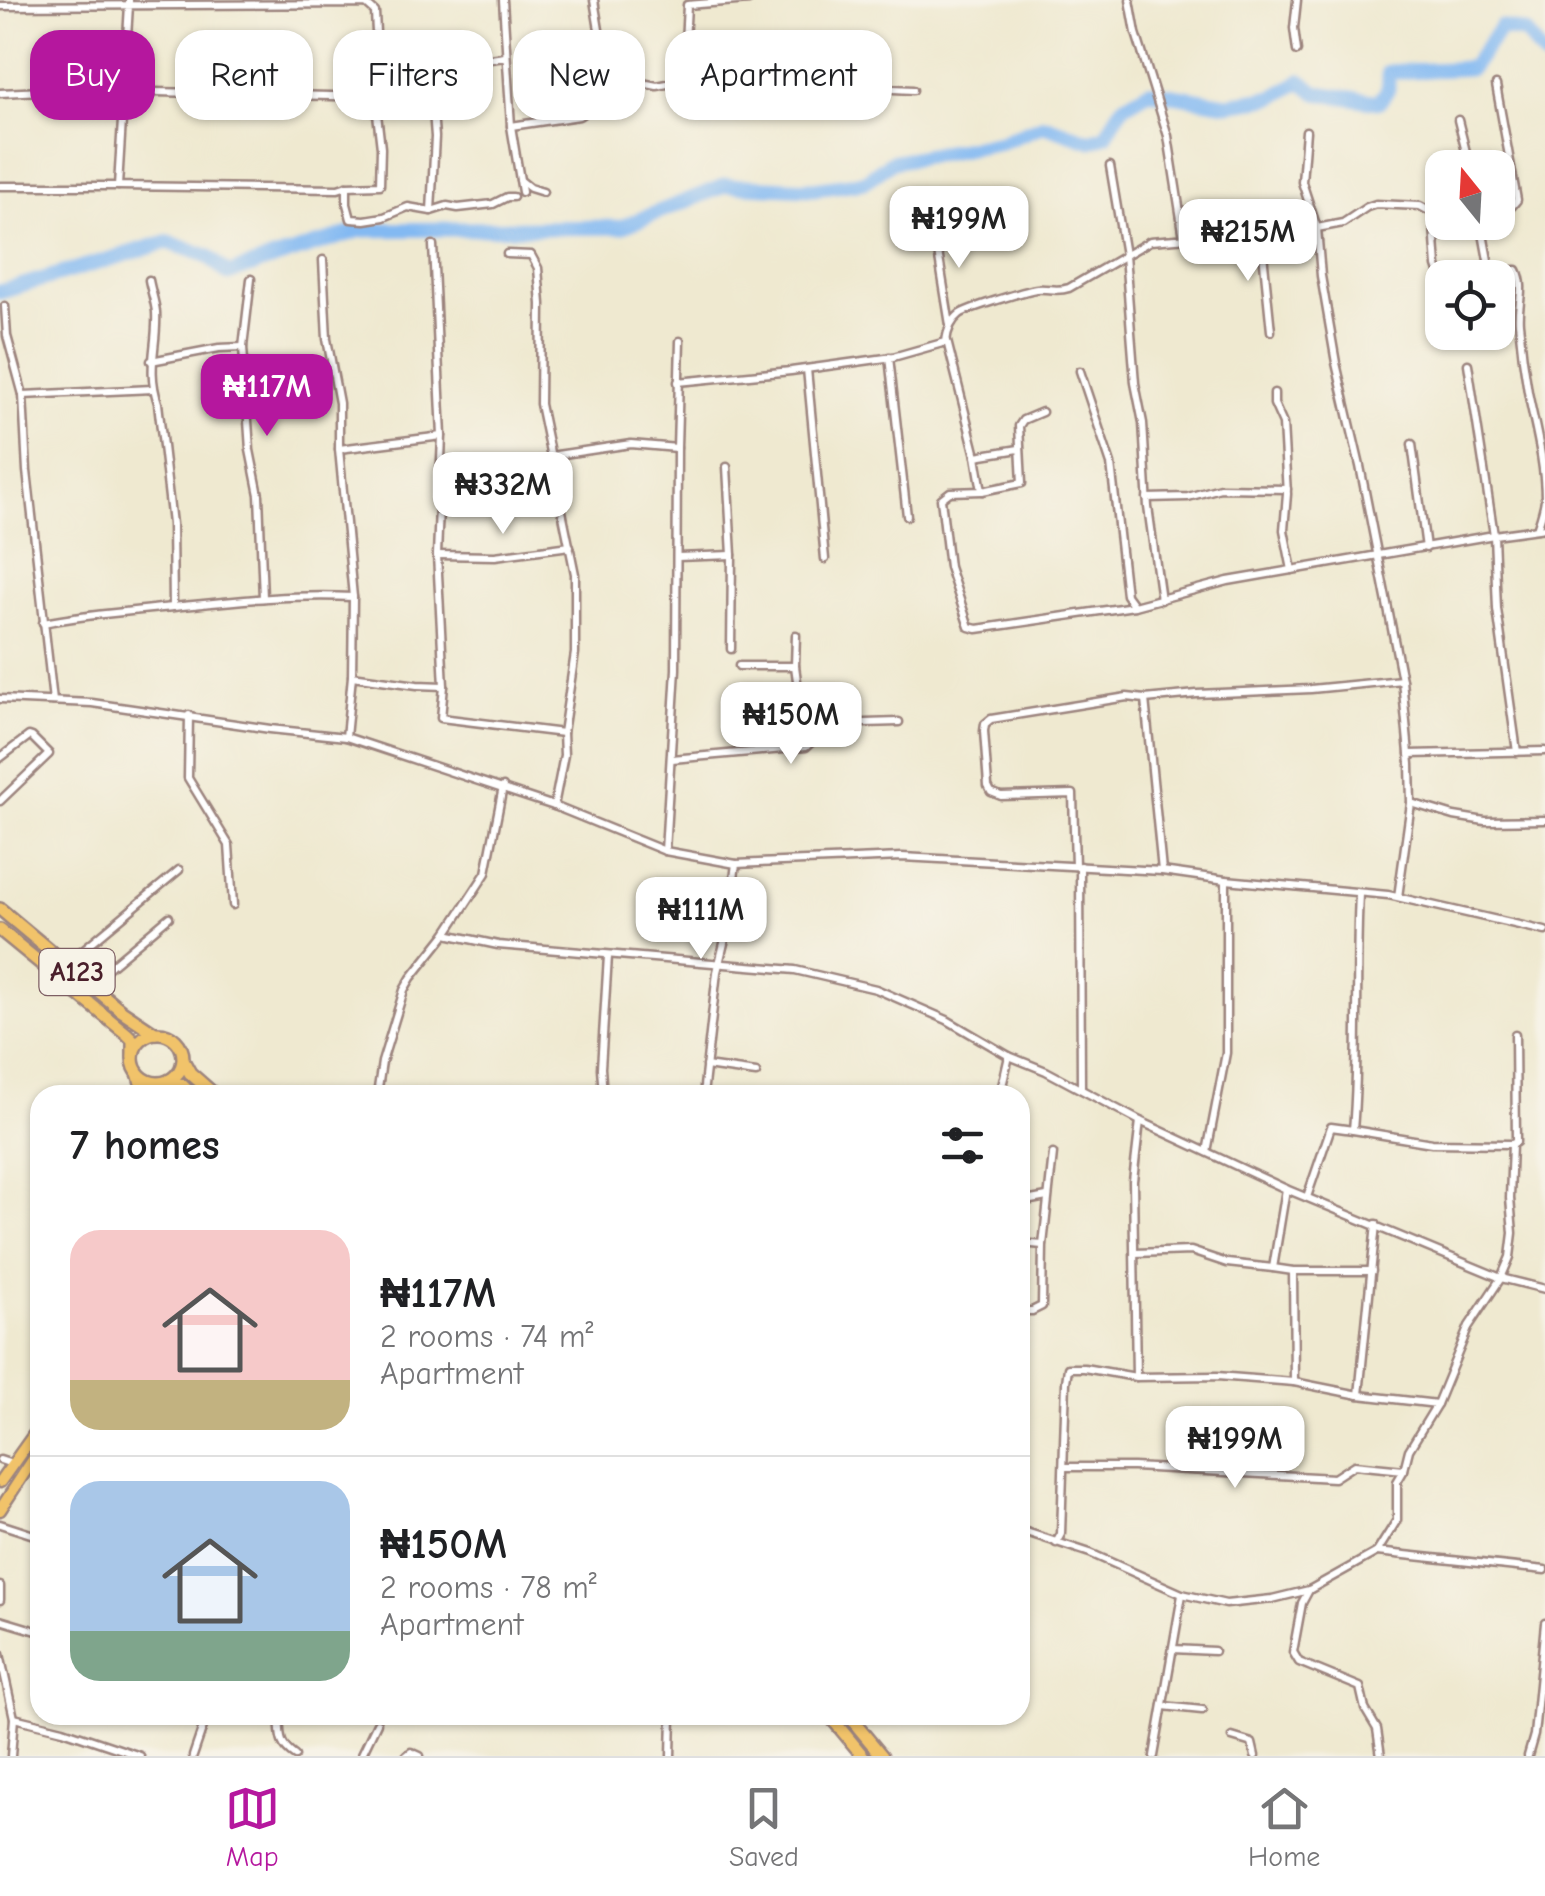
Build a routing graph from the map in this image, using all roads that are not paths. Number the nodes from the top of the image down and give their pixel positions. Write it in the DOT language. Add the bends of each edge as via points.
graph roads {
  1 [pos="502,0"];
  2 [pos="594,0"];
  3 [pos="749,0"];
  4 [pos="1130,0"];
  5 [pos="1297,0"];
  6 [pos="129,2"];
  7 [pos="289,2"];
  8 [pos="0,6"];
  9 [pos="127,30"];
  10 [pos="376,30"];
  11 [pos="599,30"];
  12 [pos="686,30"];
  13 [pos="1298,51"];
  14 [pos="505,57"];
  15 [pos="493,58"];
  16 [pos="1496,85"];
  17 [pos="892,89"];
  18 [pos="912,90"];
  19 [pos="30,92"];
  20 [pos="0,93"];
  21 [pos="155,93"];
  22 [pos="333,96"];
  23 [pos="122,120"];
  24 [pos="377,120"];
  25 [pos="435,120"];
  26 [pos="551,120"];
  27 [pos="1458,120"];
  28 [pos="511,126"];
  29 [pos="1306,131"];
  30 [pos="1466,150"];
  31 [pos="1508,150"];
  32 [pos="1110,166"];
  33 [pos="520,180"];
  34 [pos="0,186"];
  35 [pos="118,186"];
  36 [pos="347,186"];
  37 [pos="522,192"];
  38 [pos="544,192"];
  39 [pos="513,197"];
  40 [pos="431,212"];
  41 [pos="933,221"];
  42 [pos="1317,228"];
  43 [pos="1260,233"];
  44 [pos="1184,238"];
  45 [pos="433,245"];
  46 [pos="507,254"];
  47 [pos="1125,255"];
  48 [pos="323,260"];
  49 [pos="1436,260"];
  50 [pos="1515,270"];
  51 [pos="251,279"];
  52 [pos="149,280"];
  53 [pos="5,306"];
  54 [pos="950,326"];
  55 [pos="1271,331"];
  56 [pos="946,338"];
  57 [pos="680,341"];
  58 [pos="243,347"];
  59 [pos="889,357"];
  60 [pos="151,362"];
  61 [pos="1468,364"];
  62 [pos="807,368"];
  63 [pos="1080,371"];
  64 [pos="678,382"];
  65 [pos="153,389"];
  66 [pos="1274,393"];
  67 [pos="23,395"];
  68 [pos="1042,412"];
  69 [pos="442,436"];
  70 [pos="1412,444"];
  71 [pos="339,448"];
  72 [pos="677,448"];
  73 [pos="1020,449"];
  74 [pos="550,456"];
  75 [pos="976,456"];
  76 [pos="727,467"];
  77 [pos="1287,489"];
  78 [pos="982,491"];
  79 [pos="1147,498"];
  80 [pos="907,516"];
  81 [pos="1541,528"];
  82 [pos="1494,534"];
  83 [pos="570,546"];
  84 [pos="1426,548"];
  85 [pos="438,555"];
  86 [pos="732,555"];
  87 [pos="1378,556"];
  88 [pos="676,557"];
  89 [pos="825,558"];
  90 [pos="1292,570"];
  91 [pos="354,597"];
  92 [pos="263,598"];
  93 [pos="1161,600"];
  94 [pos="1134,606"];
  95 [pos="173,607"];
  96 [pos="43,623"];
  97 [pos="796,635"];
  98 [pos="731,649"];
  99 [pos="739,666"];
  100 [pos="795,666"];
  101 [pos="352,676"];
  102 [pos="1402,680"];
  103 [pos="444,686"];
  104 [pos="0,699"];
  105 [pos="1145,699"];
  106 [pos="53,701"];
  107 [pos="189,715"];
  108 [pos="899,722"];
  109 [pos="563,733"];
  110 [pos="346,737"];
  111 [pos="806,747"];
  112 [pos="1545,751"];
  113 [pos="1517,752"];
  114 [pos="1409,754"];
  115 [pos="0,758"];
  116 [pos="672,759"];
  117 [pos="503,787"];
  118 [pos="0,800"];
  119 [pos="1411,802"];
  120 [pos="554,806"];
  121 [pos="1545,820"];
  122 [pos="665,851"];
  123 [pos="736,864"];
  124 [pos="1078,866"];
  125 [pos="179,870"];
  126 [pos="1162,871"];
  127 [pos="1226,880"];
  128 [pos="1359,894"];
  129 [pos="1398,897"];
  130 [pos="233,906"];
  131 [pos="0,909"];
  132 [pos="170,917"];
  133 [pos="0,930"];
  134 [pos="1545,931"];
  135 [pos="446,934"];
  136 [pos="608,956"];
  137 [pos="720,963"];
  138 [pos="66,964"];
  139 [pos="90,983"];
  140 [pos="155,1033"];
  141 [pos="1515,1035"];
  142 [pos="1010,1056"];
  143 [pos="133,1057"];
  144 [pos="184,1062"];
  145 [pos="706,1066"];
  146 [pos="136,1072"];
  147 [pos="756,1073"];
  148 [pos="141,1085"];
  149 [pos="156,1085"];
  150 [pos="164,1085"];
  151 [pos="203,1085"];
  152 [pos="379,1085"];
  153 [pos="602,1085"];
  154 [pos="704,1085"];
  155 [pos="1003,1085"];
  156 [pos="1081,1088"];
  157 [pos="1140,1121"];
  158 [pos="1352,1130"];
  159 [pos="1512,1144"];
  160 [pos="1207,1152"];
  161 [pos="1053,1154"];
  162 [pos="1286,1189"];
  163 [pos="1047,1197"];
  164 [pos="1307,1197"];
  165 [pos="1030,1200"];
  166 [pos="1376,1224"];
  167 [pos="1030,1244"];
  168 [pos="1043,1245"];
  169 [pos="1135,1253"];
  170 [pos="1273,1268"];
  171 [pos="1293,1271"];
  172 [pos="1372,1271"];
  173 [pos="1501,1278"];
  174 [pos="1545,1290"];
  175 [pos="1030,1311"];
  176 [pos="1136,1377"];
  177 [pos="1294,1382"];
  178 [pos="1359,1395"];
  179 [pos="1437,1404"];
  180 [pos="30,1437"];
  181 [pos="6,1462"];
  182 [pos="30,1465"];
  183 [pos="1065,1468"];
  184 [pos="1404,1470"];
  185 [pos="0,1482"];
  186 [pos="0,1510"];
  187 [pos="0,1524"];
  188 [pos="30,1534"];
  189 [pos="1030,1534"];
  190 [pos="1056,1543"];
  191 [pos="1376,1552"];
  192 [pos="1545,1570"];
  193 [pos="0,1586"];
  194 [pos="1309,1590"];
  195 [pos="1182,1594"];
  196 [pos="0,1600"];
  197 [pos="0,1620"];
  198 [pos="1545,1623"];
  199 [pos="30,1629"];
  200 [pos="1173,1649"];
  201 [pos="1214,1651"];
  202 [pos="0,1654"];
  203 [pos="1163,1706"];
  204 [pos="1202,1710"];
  205 [pos="14,1718"];
  206 [pos="30,1722"];
  207 [pos="43,1725"];
  208 [pos="204,1725"];
  209 [pos="280,1725"];
  210 [pos="376,1725"];
  211 [pos="672,1725"];
  212 [pos="837,1725"];
  213 [pos="856,1725"];
  214 [pos="1232,1737"];
  215 [pos="1532,1746"];
  216 [pos="1545,1749"];
  217 [pos="12,1756"];
  218 [pos="140,1756"];
  219 [pos="193,1756"];
  220 [pos="295,1756"];
  221 [pos="361,1756"];
  222 [pos="406,1756"];
  223 [pos="420,1756"];
  224 [pos="670,1756"];
  225 [pos="863,1756"];
  226 [pos="882,1756"];
  227 [pos="1154,1756"];
  228 [pos="1254,1756"];
  229 [pos="1381,1756"];
  230 [pos="1528,1756"];
  1 -- 14 [label="street"];
  2 -- 11 [label="street"];
  3 -- 12 [label="street" via="687,5"];
  4 -- 44 [label="street" via="1168,136"];
  5 -- 13 [label="street"];
  6 -- 7 [label="street"];
  6 -- 8 [label="street"];
  6 -- 9 [label="street"];
  7 -- 10 [label="street" via="366,4 375,12"];
  14 -- 15 [label="street"];
  14 -- 28 [label="street"];
  16 -- 31 [label="street"];
  17 -- 18 [label="street"];
  19 -- 20 [label="street"];
  21 -- 22 [label="street"];
  23 -- 35 [label="street"];
  24 -- 36 [label="street" via="380,186"];
  25 -- 40 [label="street"];
  26 -- 28 [label="street"];
  27 -- 30 [label="street"];
  28 -- 33 [label="street"];
  29 -- 42 [label="street" via="1302,182"];
  32 -- 47 [label="street"];
  33 -- 37 [label="street"];
  33 -- 38 [label="street"];
  34 -- 35 [label="street"];
  35 -- 36 [label="street"];
  36 -- 40 [label="street" via="351,218 384,217 408,207"];
  39 -- 40 [label="street"];
  41 -- 54 [label="street"];
  42 -- 43 [label="street"];
  42 -- 49 [label="street" via="1343,224 1376,204 1420,206 1433,214"];
  42 -- 87 [label="street" via="1336,363"];
  43 -- 44 [label="street"];
  43 -- 55 [label="street"];
  44 -- 47 [label="street" via="1150,241"];
  45 -- 69 [label="street"];
  46 -- 74 [label="street" via="531,255 538,268 540,404"];
  47 -- 54 [label="street" via="1060,292 1025,291 961,312"];
  47 -- 79 [label="street"];
  48 -- 71 [label="street"];
  50 -- 81 [label="street" via="1542,450"];
  51 -- 58 [label="street"];
  52 -- 60 [label="street" via="156,314"];
  53 -- 67 [label="street"];
  54 -- 56 [label="street"];
  56 -- 59 [label="street"];
  56 -- 75 [label="street"];
  57 -- 64 [label="street"];
  58 -- 60 [label="street"];
  58 -- 92 [label="street"];
  59 -- 62 [label="street"];
  59 -- 80 [label="street"];
  60 -- 65 [label="street"];
  61 -- 82 [label="street"];
  62 -- 64 [label="street"];
  62 -- 89 [label="street"];
  63 -- 94 [label="street" via="1112,464 1126,595"];
  64 -- 72 [label="street"];
  65 -- 67 [label="street"];
  65 -- 95 [label="street" via="172,524"];
  66 -- 77 [label="street"];
  67 -- 96 [label="street"];
  68 -- 73 [label="street" via="1022,420"];
  69 -- 71 [label="street"];
  69 -- 85 [label="street"];
  70 -- 84 [label="street"];
  71 -- 91 [label="street"];
  72 -- 74 [label="street" via="631,444"];
  72 -- 88 [label="street"];
  73 -- 75 [label="street"];
  73 -- 78 [label="street" via="1022,483"];
  74 -- 83 [label="street"];
  75 -- 78 [label="street"];
  76 -- 86 [label="street"];
  77 -- 79 [label="street" via="1220,488"];
  77 -- 90 [label="street" via="1284,530"];
  78 -- 94 [label="street" via="950,492 940,499 949,567 970,628"];
  79 -- 93 [label="street"];
  81 -- 82 [label="street"];
  82 -- 84 [label="street"];
  82 -- 113 [label="street"];
  83 -- 85 [label="street"];
  83 -- 109 [label="street" via="575,653"];
  84 -- 87 [label="street"];
  85 -- 103 [label="street"];
  86 -- 88 [label="street"];
  86 -- 98 [label="street"];
  87 -- 90 [label="street"];
  87 -- 102 [label="street"];
  88 -- 116 [label="street"];
  90 -- 93 [label="street"];
  91 -- 92 [label="street"];
  91 -- 101 [label="street"];
  92 -- 95 [label="street"];
  93 -- 94 [label="street"];
  95 -- 96 [label="street"];
  96 -- 106 [label="street"];
  97 -- 100 [label="street"];
  99 -- 100 [label="street"];
  100 -- 111 [label="street"];
  101 -- 103 [label="street"];
  101 -- 110 [label="street"];
  102 -- 105 [label="street"];
  102 -- 114 [label="street"];
  103 -- 109 [label="street" via="440,718"];
  104 -- 106 [label="street"];
  105 -- 124 [label="street" via="985,724 991,792 1073,794"];
  105 -- 126 [label="street"];
  106 -- 107 [label="street"];
  107 -- 110 [label="street"];
  107 -- 130 [label="street" via="188,778 230,845"];
  108 -- 111 [label="street" via="831,724"];
  109 -- 120 [label="street"];
  110 -- 117 [label="street"];
  111 -- 116 [label="street"];
  112 -- 113 [label="street"];
  113 -- 114 [label="street"];
  114 -- 119 [label="street"];
  115 -- 118 [label="street" via="28,736 49,754"];
  116 -- 122 [label="street"];
  117 -- 120 [label="street"];
  117 -- 135 [label="street" via="486,873"];
  119 -- 121 [label="street" via="1485,821"];
  119 -- 129 [label="street"];
  120 -- 122 [label="street"];
  122 -- 123 [label="street"];
  123 -- 124 [label="street" via="902,857"];
  123 -- 137 [label="street"];
  124 -- 126 [label="street"];
  124 -- 156 [label="street"];
  125 -- 138 [label="street"];
  126 -- 127 [label="street"];
  127 -- 128 [label="street"];
  127 -- 160 [label="street" via="1226,1053"];
  128 -- 129 [label="street"];
  128 -- 158 [label="street"];
  129 -- 134 [label="street"];
  131 -- 138 [label="highway, A123"];
  132 -- 139 [label="street"];
  133 -- 143 [label="highway, A123" via="128,1034"];
  135 -- 136 [label="street"];
  135 -- 152 [label="street" via="404,990"];
  136 -- 137 [label="street"];
  136 -- 153 [label="street"];
  137 -- 142 [label="street" via="795,970 876,990"];
  137 -- 145 [label="street"];
  138 -- 139 [label="highway, A123"];
  139 -- 140 [label="highway, A123"];
  140 -- 143 [label="highway" via="140,1041"];
  140 -- 144 [label="highway, A123" via="176,1040"];
  141 -- 159 [label="street"];
  142 -- 155 [label="street"];
  142 -- 156 [label="street"];
  143 -- 146 [label="highway, A123"];
  144 -- 150 [label="highway"];
  144 -- 151 [label="highway, A123"];
  145 -- 147 [label="street"];
  145 -- 154 [label="street"];
  146 -- 148 [label="main road"];
  146 -- 149 [label="highway"];
  156 -- 157 [label="street"];
  157 -- 160 [label="street"];
  157 -- 169 [label="street"];
  158 -- 159 [label="street" via="1432,1143"];
  158 -- 164 [label="street" via="1331,1127"];
  159 -- 173 [label="street" via="1514,1233"];
  160 -- 162 [label="street"];
  161 -- 163 [label="street"];
  162 -- 164 [label="street"];
  162 -- 170 [label="street"];
  163 -- 165 [label="street"];
  163 -- 168 [label="street"];
  164 -- 166 [label="street"];
  166 -- 172 [label="street"];
  166 -- 173 [label="street"];
  167 -- 168 [label="street"];
  168 -- 175 [label="street" via="1042,1306"];
  169 -- 170 [label="street" via="1191,1251"];
  169 -- 176 [label="street"];
  170 -- 171 [label="street"];
  171 -- 172 [label="street"];
  171 -- 177 [label="street"];
  172 -- 178 [label="street"];
  173 -- 174 [label="street"];
  173 -- 179 [label="street" via="1469,1326"];
  176 -- 177 [label="street"];
  176 -- 183 [label="street" via="1068,1368"];
  177 -- 178 [label="street"];
  178 -- 179 [label="street"];
  179 -- 184 [label="street"];
  180 -- 181 [label="main road"];
  181 -- 185 [label="main road"];
  182 -- 186 [label="main road"];
  183 -- 184 [label="street" via="1334,1478 1354,1465"];
  183 -- 190 [label="street"];
  184 -- 191 [label="street" via="1397,1482 1398,1520"];
  187 -- 188 [label="street"];
  189 -- 190 [label="street"];
  190 -- 195 [label="street"];
  191 -- 192 [label="street"];
  191 -- 194 [label="street"];
  193 -- 196 [label="street"];
  194 -- 195 [label="street" via="1226,1604"];
  194 -- 229 [label="street" via="1292,1652 1300,1662 1360,1687"];
  195 -- 200 [label="street"];
  197 -- 199 [label="street"];
  198 -- 215 [label="street"];
  200 -- 201 [label="street"];
  200 -- 203 [label="street"];
  202 -- 205 [label="street"];
  203 -- 204 [label="street"];
  203 -- 227 [label="street"];
  205 -- 206 [label="street"];
  205 -- 217 [label="street"];
  207 -- 218 [label="street"];
  208 -- 219 [label="street"];
  209 -- 220 [label="street" via="284,1748"];
  210 -- 221 [label="street"];
  211 -- 224 [label="street"];
  212 -- 225 [label="highway"];
  213 -- 226 [label="highway"];
  214 -- 228 [label="street" via="1252,1744"];
  215 -- 216 [label="street"];
  215 -- 230 [label="street"];
  222 -- 223 [label="street"];
}
